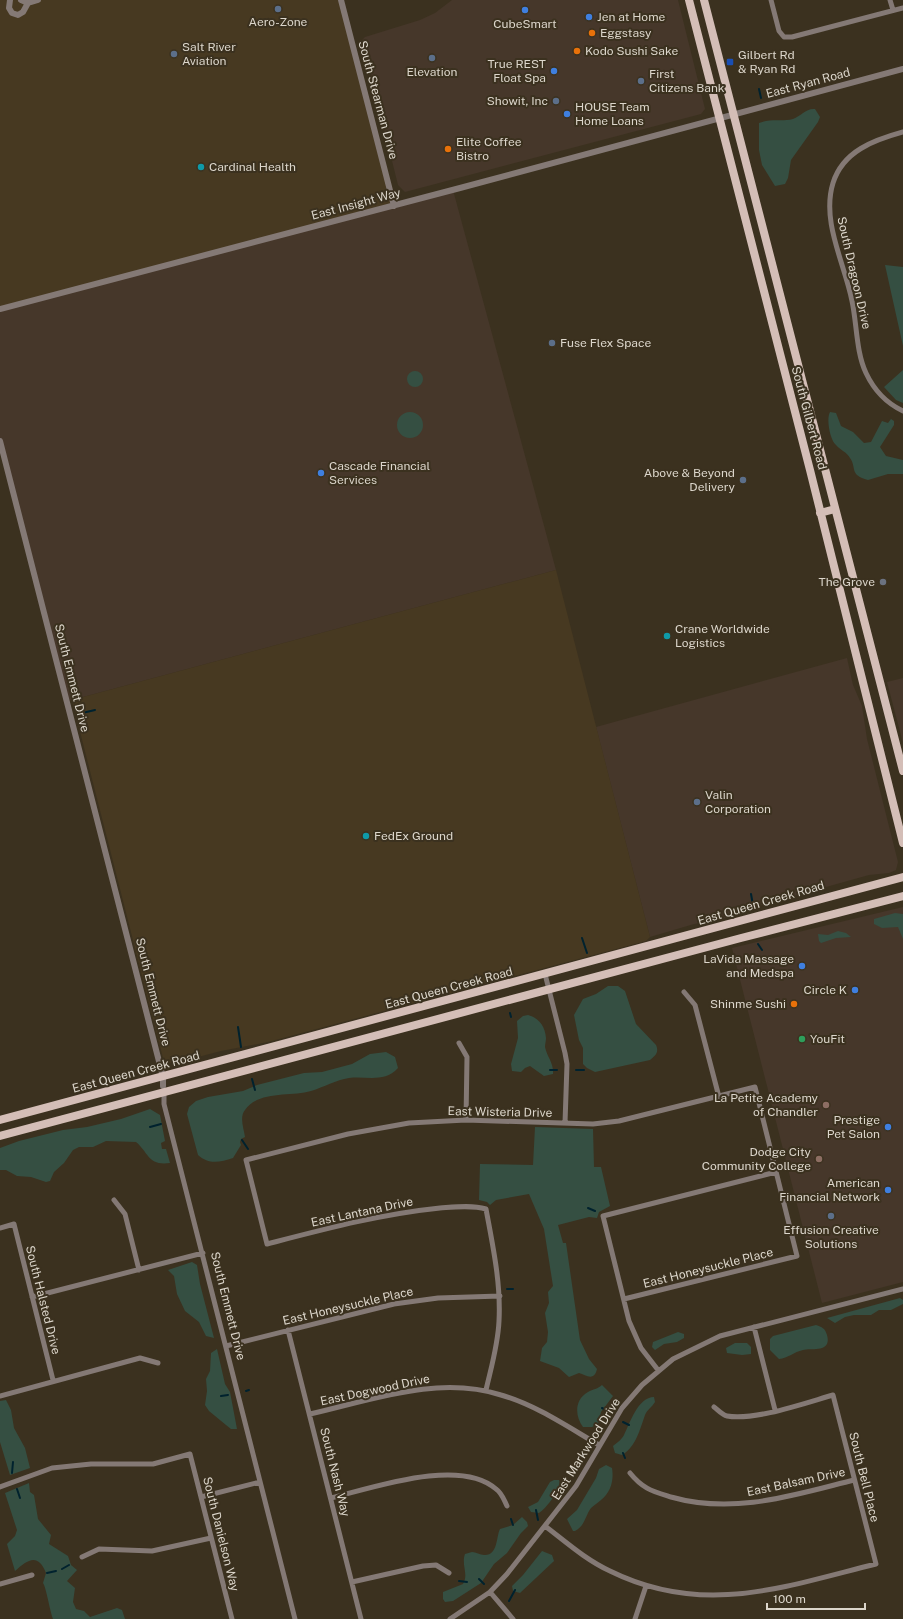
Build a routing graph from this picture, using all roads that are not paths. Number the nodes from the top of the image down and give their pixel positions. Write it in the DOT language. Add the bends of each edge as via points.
graph roads {
  1 [pos="10,0"];
  2 [pos="38,0"];
  3 [pos="341,0"];
  4 [pos="688,0"];
  5 [pos="704,0"];
  6 [pos="770,0"];
  7 [pos="890,0"];
  8 [pos="23,1"];
  9 [pos="903,8"];
  10 [pos="893,10"];
  11 [pos="903,69"];
  12 [pos="733,114"];
  13 [pos="718,119"];
  14 [pos="903,132"];
  15 [pos="394,206"];
  16 [pos="0,309"];
  17 [pos="903,411"];
  18 [pos="0,441"];
  19 [pos="835,509"];
  20 [pos="820,513"];
  21 [pos="882,690"];
  22 [pos="867,694"];
  23 [pos="903,771"];
  24 [pos="903,843"];
  25 [pos="903,877"];
  26 [pos="903,896"];
  27 [pos="737,923"];
  28 [pos="741,938"];
  29 [pos="545,974"];
  30 [pos="549,989"];
  31 [pos="684,992"];
  32 [pos="459,1044"];
  33 [pos="163,1077"];
  34 [pos="164,1089"];
  35 [pos="719,1097"];
  36 [pos="0,1120"];
  37 [pos="466,1120"];
  38 [pos="565,1123"];
  39 [pos="0,1136"];
  40 [pos="776,1172"];
  41 [pos="114,1200"];
  42 [pos="0,1228"];
  43 [pos="267,1244"];
  44 [pos="203,1253"];
  45 [pos="139,1270"];
  46 [pos="903,1289"];
  47 [pos="500,1296"];
  48 [pos="32,1297"];
  49 [pos="624,1299"];
  50 [pos="754,1327"];
  51 [pos="288,1330"];
  52 [pos="226,1346"];
  53 [pos="158,1363"];
  54 [pos="658,1370"];
  55 [pos="53,1380"];
  56 [pos="486,1390"];
  57 [pos="0,1396"];
  58 [pos="714,1407"];
  59 [pos="775,1410"];
  60 [pos="310,1414"];
  61 [pos="599,1445"];
  62 [pos="630,1473"];
  63 [pos="854,1480"];
  64 [pos="260,1482"];
  65 [pos="0,1487"];
  66 [pos="201,1497"];
  67 [pos="331,1498"];
  68 [pos="507,1506"];
  69 [pos="545,1526"];
  70 [pos="211,1538"];
  71 [pos="82,1557"];
  72 [pos="449,1573"];
  73 [pos="32,1575"];
  74 [pos="352,1582"];
  75 [pos="0,1584"];
  76 [pos="646,1586"];
  77 [pos="490,1592"];
  78 [pos="232,1619"];
  79 [pos="295,1619"];
  80 [pos="362,1619"];
  81 [pos="450,1619"];
  82 [pos="513,1619"];
  83 [pos="636,1619"];
  1 -- 8 [label="street" via="9,8 12,13 18,15 23,12"];
  2 -- 8 [label="street"];
  3 -- 15 [label="street, South Stearman Drive"];
  4 -- 13 [label="main road, South Gilbert Road"];
  5 -- 12 [label="main road, South Gilbert Road"];
  6 -- 10 [label="street" via="779,31 784,37"];
  7 -- 10 [label="street"];
  9 -- 10 [label="street"];
  11 -- 12 [label="street, East Ryan Road"];
  12 -- 13 [label="street, East Ryan Road"];
  12 -- 19 [label="main road, South Gilbert Road"];
  13 -- 15 [label="street, East Insight Way"];
  13 -- 20 [label="main road, South Gilbert Road"];
  14 -- 17 [label="street, South Dragoon Drive" via="859,148 840,169 833,182 830,196 832,225 852,300 865,371 885,400"];
  15 -- 16 [label="street, East Insight Way"];
  18 -- 33 [label="street, South Emmett Drive"];
  19 -- 20 [label="main road"];
  19 -- 21 [label="main road, South Gilbert Road"];
  20 -- 22 [label="main road, South Gilbert Road"];
  21 -- 22 [label="main road"];
  21 -- 23 [label="main road, South Gilbert Road"];
  22 -- 24 [label="main road, South Gilbert Road"];
  25 -- 27 [label="main road, East Queen Creek Road"];
  26 -- 28 [label="main road"];
  27 -- 28 [label="main road"];
  27 -- 29 [label="main road, East Queen Creek Road"];
  28 -- 30 [label="main road"];
  29 -- 30 [label="street"];
  29 -- 33 [label="main road, East Queen Creek Road"];
  30 -- 34 [label="main road"];
  30 -- 38 [label="street" via="566,1058"];
  31 -- 35 [label="street" via="695,1005"];
  32 -- 37 [label="street" via="467,1057"];
  33 -- 34 [label="street, South Emmett Drive"];
  33 -- 36 [label="main road, East Queen Creek Road"];
  34 -- 39 [label="main road"];
  34 -- 44 [label="street, South Emmett Drive" via="165,1107"];
  35 -- 38 [label="street, East Wisteria Drive" via="619,1121 593,1124"];
  35 -- 40 [label="street, East Wisteria Drive" via="755,1088"];
  37 -- 38 [label="street, East Wisteria Drive"];
  37 -- 43 [label="street, East Wisteria Drive" via="381,1128 246,1160"];
  40 -- 49 [label="street" via="603,1216"];
  40 -- 49 [label="street, East Honeysuckle Place" via="797,1256"];
  41 -- 45 [label="street" via="125,1214"];
  42 -- 48 [label="street, South Halsted Drive" via="14,1224"];
  43 -- 47 [label="street, East Lantana Drive" via="386,1215 478,1207 486,1210"];
  44 -- 45 [label="street"];
  44 -- 52 [label="street, South Emmett Drive"];
  45 -- 48 [label="street"];
  46 -- 50 [label="street, East Markwood Drive"];
  47 -- 51 [label="street, East Honeysuckle Place" via="417,1300"];
  47 -- 56 [label="street" via="498,1337"];
  48 -- 55 [label="street, South Halsted Drive"];
  49 -- 54 [label="street" via="634,1334"];
  50 -- 54 [label="street, East Markwood Drive" via="703,1343"];
  50 -- 59 [label="street"];
  51 -- 52 [label="street, East Honeysuckle Place"];
  51 -- 60 [label="street, South Nash Way"];
  52 -- 64 [label="street, South Emmett Drive"];
  53 -- 55 [label="street" via="140,1358"];
  54 -- 61 [label="street, East Markwood Drive" via="622,1408"];
  55 -- 57 [label="street"];
  56 -- 60 [label="street, East Dogwood Drive" via="458,1386 431,1387"];
  56 -- 61 [label="street, East Dogwood Drive" via="518,1401"];
  58 -- 59 [label="street" via="725,1416"];
  59 -- 63 [label="street, South Bell Place" via="833,1396"];
  60 -- 67 [label="street, South Nash Way"];
  61 -- 69 [label="street, East Markwood Drive" via="576,1486"];
  62 -- 63 [label="street, East Balsam Drive" via="639,1485 658,1493 721,1504 775,1500"];
  63 -- 76 [label="street, South Bell Place" via="876,1564 764,1592 739,1595 696,1596"];
  64 -- 66 [label="street"];
  64 -- 79 [label="street, South Emmett Drive"];
  65 -- 66 [label="street, South Danielson Way" via="52,1468 91,1464 152,1464 190,1454"];
  66 -- 70 [label="street, South Danielson Way"];
  67 -- 68 [label="street" via="426,1476 451,1474 472,1477 495,1488"];
  67 -- 74 [label="street, South Nash Way"];
  69 -- 76 [label="street" via="593,1562 619,1576"];
  69 -- 77 [label="street, East Markwood Drive"];
  70 -- 71 [label="street" via="152,1551 100,1549"];
  70 -- 78 [label="street, South Danielson Way"];
  72 -- 74 [label="street" via="436,1565 423,1566"];
  73 -- 75 [label="street"];
  74 -- 80 [label="street, South Nash Way"];
  76 -- 83 [label="street"];
  77 -- 81 [label="street, East Markwood Drive"];
  77 -- 82 [label="street"];
}
